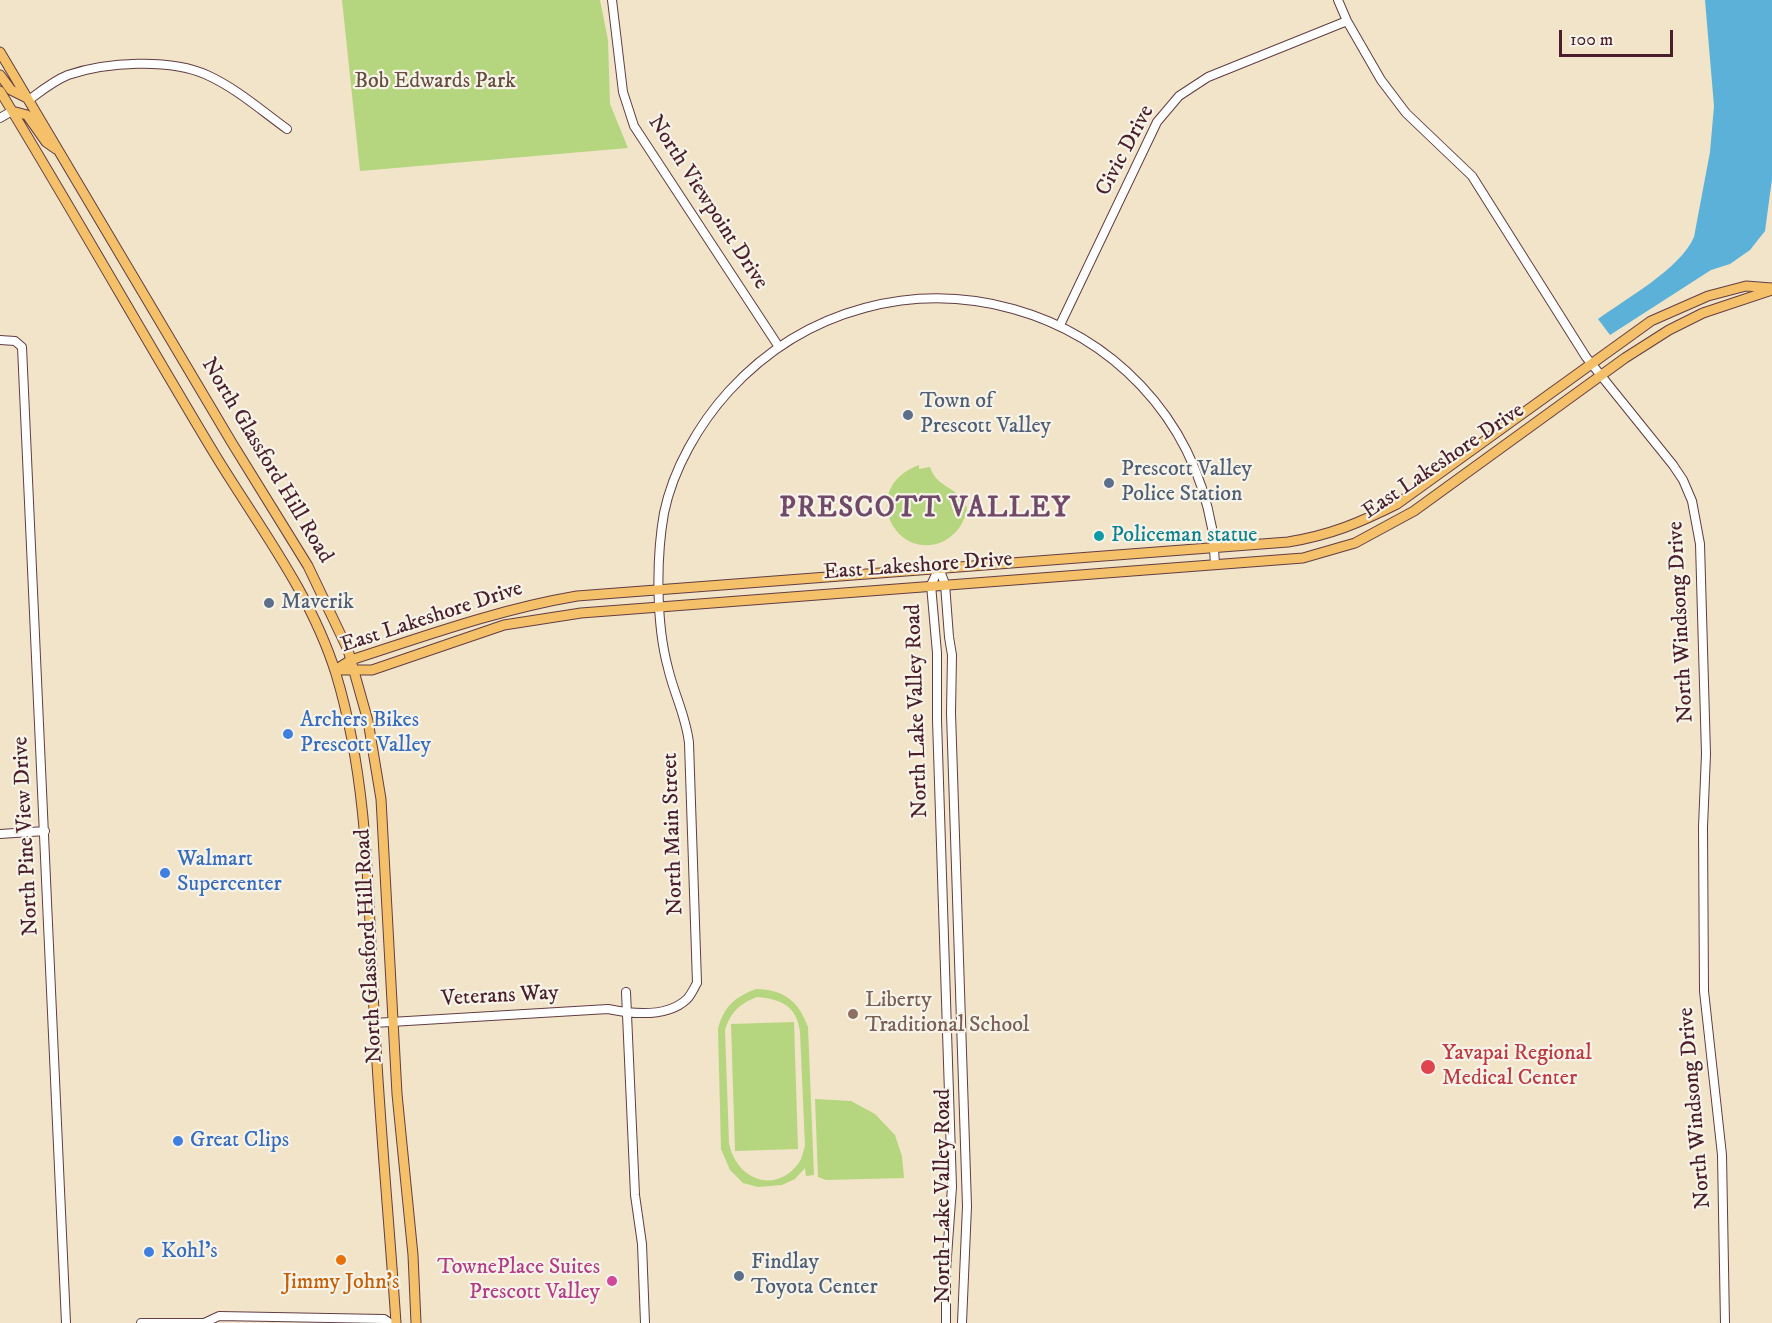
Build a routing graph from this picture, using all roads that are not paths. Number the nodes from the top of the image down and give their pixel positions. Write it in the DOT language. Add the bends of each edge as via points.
graph roads {
  1 [pos="612,0"];
  2 [pos="1338,0"];
  3 [pos="1347,21"];
  4 [pos="0,52"];
  5 [pos="0,75"];
  6 [pos="0,91"];
  7 [pos="29,100"];
  8 [pos="12,111"];
  9 [pos="0,118"];
  10 [pos="287,129"];
  11 [pos="60,153"];
  12 [pos="1772,289"];
  13 [pos="1060,325"];
  14 [pos="0,340"];
  15 [pos="779,347"];
  16 [pos="1591,363"];
  17 [pos="1602,375"];
  18 [pos="1413,492"];
  19 [pos="1421,506"];
  20 [pos="1214,547"];
  21 [pos="1215,564"];
  22 [pos="939,568"];
  23 [pos="945,584"];
  24 [pos="931,585"];
  25 [pos="659,590"];
  26 [pos="660,606"];
  27 [pos="501,612"];
  28 [pos="504,625"];
  29 [pos="351,660"];
  30 [pos="335,670"];
  31 [pos="354,670"];
  32 [pos="45,831"];
  33 [pos="0,834"];
  34 [pos="626,992"];
  35 [pos="627,1013"];
  36 [pos="393,1022"];
  37 [pos="374,1023"];
  38 [pos="66,1323"];
  39 [pos="141,1323"];
  40 [pos="204,1323"];
  41 [pos="390,1323"];
  42 [pos="396,1323"];
  43 [pos="416,1323"];
  44 [pos="645,1323"];
  45 [pos="946,1323"];
  46 [pos="962,1323"];
  47 [pos="1725,1323"];
  1 -- 15 [label="street, North Viewpoint Drive" via="622,92 634,126"];
  2 -- 3 [label="street, North Windsong Drive"];
  3 -- 13 [label="street, Civic Drive" via="1208,77 1179,96 1157,122"];
  3 -- 16 [label="street, North Windsong Drive" via="1381,80 1406,113 1472,176"];
  4 -- 7 [label="main road, North Glassford Hill Road"];
  5 -- 7 [label="main road" via="11,90"];
  6 -- 8 [label="main road, North Glassford Hill Road"];
  7 -- 10 [label="street" via="61,79 90,70 169,64 207,75"];
  7 -- 11 [label="main road, North Glassford Hill Road"];
  8 -- 9 [label="street"];
  8 -- 11 [label="main road" via="27,115 46,142"];
  8 -- 30 [label="main road, North Glassford Hill Road" via="299,589"];
  11 -- 29 [label="main road, North Glassford Hill Road" via="308,566"];
  12 -- 16 [label="main road, East Lakeshore Drive" via="1746,286 1682,306 1651,321"];
  12 -- 17 [label="main road, East Lakeshore Drive" via="1703,313 1669,330"];
  13 -- 15 [label="street, North Main Street" via="989,303 916,299 846,314"];
  13 -- 20 [label="street, North Main Street" via="1117,363 1149,395 1171,425 1203,492"];
  14 -- 32 [label="street, North Pine View Drive" via="15,341 22,347"];
  15 -- 25 [label="street, North Main Street" via="729,392 690,446 665,513"];
  16 -- 17 [label="street, North Windsong Drive"];
  16 -- 18 [label="main road, East Lakeshore Drive"];
  17 -- 19 [label="main road, East Lakeshore Drive"];
  17 -- 47 [label="street, North Windsong Drive" via="1678,472 1698,522 1706,754 1702,827 1704,991 1722,1155"];
  18 -- 19 [label="main road"];
  18 -- 20 [label="main road, East Lakeshore Drive" via="1362,522 1322,536"];
  19 -- 21 [label="main road, East Lakeshore Drive" via="1355,543 1303,558"];
  20 -- 21 [label="street, North Main Street"];
  20 -- 22 [label="main road, East Lakeshore Drive"];
  21 -- 23 [label="main road, East Lakeshore Drive"];
  22 -- 23 [label="street, North Lake Valley Road"];
  22 -- 24 [label="street, North Lake Valley Road"];
  22 -- 25 [label="main road, East Lakeshore Drive"];
  23 -- 24 [label="main road, East Lakeshore Drive"];
  23 -- 46 [label="street, North Lake Valley Road" via="952,655 967,1206"];
  24 -- 26 [label="main road, East Lakeshore Drive"];
  24 -- 45 [label="street, North Lake Valley Road" via="937,653 952,1187"];
  25 -- 26 [label="street, North Main Street"];
  25 -- 27 [label="main road, East Lakeshore Drive" via="577,596"];
  26 -- 28 [label="main road, East Lakeshore Drive"];
  26 -- 35 [label="street, North Main Street" via="663,648 687,724 689,743 697,983 687,999 674,1008"];
  27 -- 28 [label="main road"];
  27 -- 29 [label="main road, East Lakeshore Drive"];
  28 -- 31 [label="main road, East Lakeshore Drive" via="372,670"];
  29 -- 30 [label="main road, East Lakeshore Drive"];
  29 -- 31 [label="main road, North Glassford Hill Road"];
  30 -- 31 [label="main road, East Lakeshore Drive"];
  30 -- 37 [label="main road, North Glassford Hill Road" via="358,766"];
  31 -- 36 [label="main road, North Glassford Hill Road" via="368,721 381,799"];
  32 -- 33 [label="street"];
  32 -- 38 [label="street, North Pine View Drive"];
  34 -- 35 [label="street"];
  35 -- 36 [label="street, Veterans Way" via="608,1009"];
  35 -- 44 [label="street"];
  36 -- 37 [label="street, Veterans Way"];
  36 -- 43 [label="main road, North Glassford Hill Road"];
  37 -- 42 [label="main road, North Glassford Hill Road"];
  39 -- 40 [label="street"];
  40 -- 41 [label="street" via="219,1316 252,1316 384,1319"];
}
